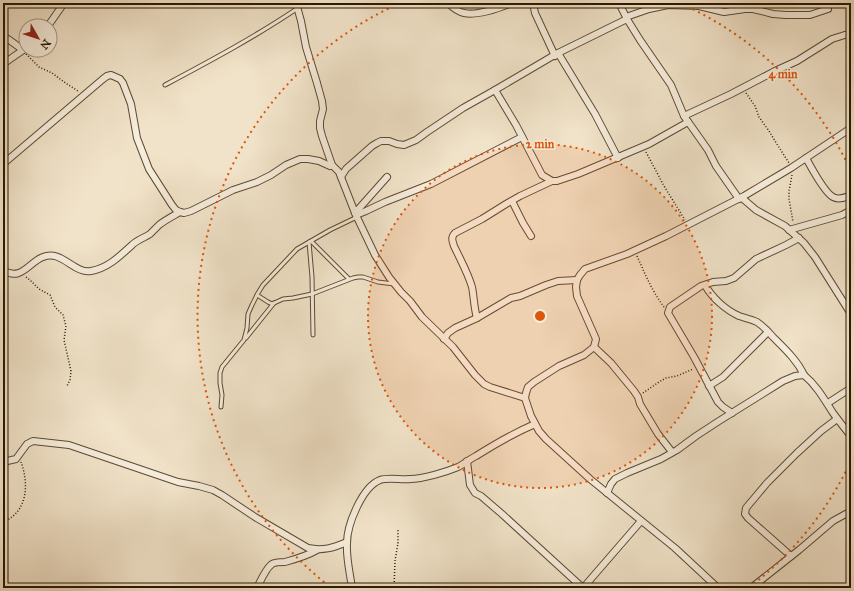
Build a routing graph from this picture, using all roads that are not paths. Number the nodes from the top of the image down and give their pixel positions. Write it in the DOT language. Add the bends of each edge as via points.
graph roads {
  1 [pos="64,3"];
  2 [pos="448,3"];
  3 [pos="511,3"];
  4 [pos="533,3"];
  5 [pos="619,3"];
  6 [pos="297,6"];
  7 [pos="828,9"];
  8 [pos="54,18"];
  9 [pos="627,18"];
  10 [pos="851,33"];
  11 [pos="3,37"];
  12 [pos="18,45"];
  13 [pos="18,53"];
  14 [pos="556,54"];
  15 [pos="3,64"];
  16 [pos="164,85"];
  17 [pos="495,90"];
  18 [pos="686,119"];
  19 [pos="851,128"];
  20 [pos="522,137"];
  21 [pos="618,158"];
  22 [pos="806,158"];
  23 [pos="3,164"];
  24 [pos="332,166"];
  25 [pos="341,177"];
  26 [pos="387,177"];
  27 [pos="552,181"];
  28 [pos="849,196"];
  29 [pos="740,198"];
  30 [pos="512,201"];
  31 [pos="851,210"];
  32 [pos="180,212"];
  33 [pos="356,215"];
  34 [pos="792,229"];
  35 [pos="531,236"];
  36 [pos="799,238"];
  37 [pos="310,241"];
  38 [pos="4,273"];
  39 [pos="349,279"];
  40 [pos="577,280"];
  41 [pos="395,284"];
  42 [pos="705,285"];
  43 [pos="312,294"];
  44 [pos="257,295"];
  45 [pos="274,303"];
  46 [pos="851,314"];
  47 [pos="476,318"];
  48 [pos="768,332"];
  49 [pos="313,336"];
  50 [pos="444,339"];
  51 [pos="244,340"];
  52 [pos="594,347"];
  53 [pos="804,375"];
  54 [pos="709,386"];
  55 [pos="851,388"];
  56 [pos="526,398"];
  57 [pos="828,403"];
  58 [pos="222,407"];
  59 [pos="732,413"];
  60 [pos="837,419"];
  61 [pos="535,424"];
  62 [pos="851,436"];
  63 [pos="672,452"];
  64 [pos="467,461"];
  65 [pos="3,462"];
  66 [pos="607,493"];
  67 [pos="851,511"];
  68 [pos="641,521"];
  69 [pos="347,542"];
  70 [pos="317,550"];
  71 [pos="791,556"];
  72 [pos="257,588"];
  73 [pos="352,588"];
  74 [pos="583,588"];
  75 [pos="718,588"];
  76 [pos="751,588"];
  1 -- 8 [label="street"];
  2 -- 3 [label="street" via="456,10 473,14"];
  4 -- 14 [label="street" via="535,13"];
  5 -- 9 [label="street"];
  6 -- 16 [label="lane" via="245,42"];
  6 -- 24 [label="street" via="323,109 320,128"];
  7 -- 9 [label="street" via="810,15 786,15 753,9 724,12 699,6 668,5"];
  9 -- 14 [label="street"];
  9 -- 18 [label="street" via="671,85"];
  10 -- 18 [label="street" via="832,39 797,61"];
  11 -- 12 [label="street"];
  13 -- 15 [label="street"];
  14 -- 17 [label="street"];
  14 -- 21 [label="street" via="595,114"];
  17 -- 20 [label="street"];
  17 -- 25 [label="street" via="416,140 404,145 381,141 376,143 346,169"];
  18 -- 21 [label="street" via="643,147"];
  18 -- 29 [label="street"];
  19 -- 22 [label="street"];
  20 -- 27 [label="street" via="542,175"];
  20 -- 33 [label="street" via="431,184"];
  21 -- 27 [label="street"];
  22 -- 28 [label="street" via="828,193 838,199"];
  22 -- 29 [label="street"];
  23 -- 32 [label="street" via="107,76 116,76 120,79 131,104 137,138 149,169 172,205"];
  24 -- 25 [label="street"];
  24 -- 32 [label="street" via="300,159 270,176 233,190 198,208"];
  25 -- 33 [label="street"];
  26 -- 33 [label="street"];
  27 -- 30 [label="street"];
  29 -- 34 [label="street" via="756,210"];
  29 -- 40 [label="street" via="635,250 585,269"];
  30 -- 35 [label="street"];
  30 -- 47 [label="street" via="452,236 471,284"];
  31 -- 34 [label="street" via="842,215"];
  32 -- 38 [label="street" via="132,245 110,264 93,271 83,271 60,258 49,256 43,257 17,274"];
  33 -- 37 [label="lane"];
  33 -- 41 [label="street" via="375,255"];
  34 -- 36 [label="street"];
  36 -- 42 [label="street" via="756,259 734,278"];
  36 -- 46 [label="street" via="815,257"];
  37 -- 39 [label="lane"];
  37 -- 43 [label="lane"];
  37 -- 44 [label="lane" via="297,249 283,263"];
  39 -- 41 [label="lane" via="358,277"];
  39 -- 43 [label="lane"];
  40 -- 47 [label="street" via="558,281 511,298"];
  40 -- 52 [label="street" via="577,296 596,339"];
  41 -- 50 [label="street"];
  42 -- 48 [label="street" via="713,297 730,310 756,322"];
  42 -- 54 [label="street" via="670,307 668,313"];
  43 -- 45 [label="lane"];
  43 -- 49 [label="lane"];
  44 -- 45 [label="lane" via="270,304"];
  44 -- 51 [label="lane" via="248,314"];
  45 -- 51 [label="lane"];
  47 -- 50 [label="street" via="455,328"];
  48 -- 53 [label="street" via="794,358"];
  48 -- 54 [label="street" via="723,377"];
  50 -- 56 [label="street" via="484,384"];
  51 -- 58 [label="lane" via="220,373"];
  52 -- 56 [label="street" via="534,382 528,387"];
  52 -- 63 [label="street" via="611,363 638,397 658,434"];
  53 -- 57 [label="street"];
  53 -- 59 [label="street" via="783,381"];
  54 -- 59 [label="street" via="718,402"];
  55 -- 57 [label="street"];
  56 -- 61 [label="street" via="530,416"];
  57 -- 60 [label="street"];
  59 -- 63 [label="street"];
  60 -- 62 [label="street"];
  60 -- 71 [label="street" via="797,453 746,508 745,514 748,518"];
  61 -- 64 [label="street"];
  61 -- 66 [label="street" via="546,439"];
  63 -- 66 [label="street" via="654,463 615,479"];
  64 -- 69 [label="street" via="432,475 412,479 381,480 374,483 359,502 349,528"];
  64 -- 74 [label="street" via="470,485 475,493 502,514"];
  65 -- 70 [label="street" via="13,460 27,444 33,442 69,445 178,482 213,490 308,548"];
  66 -- 68 [label="street"];
  67 -- 71 [label="street" via="833,521"];
  68 -- 74 [label="street"];
  68 -- 75 [label="street"];
  69 -- 70 [label="street"];
  69 -- 73 [label="street"];
  70 -- 72 [label="street" via="302,557 273,564"];
  71 -- 76 [label="street"];
}
